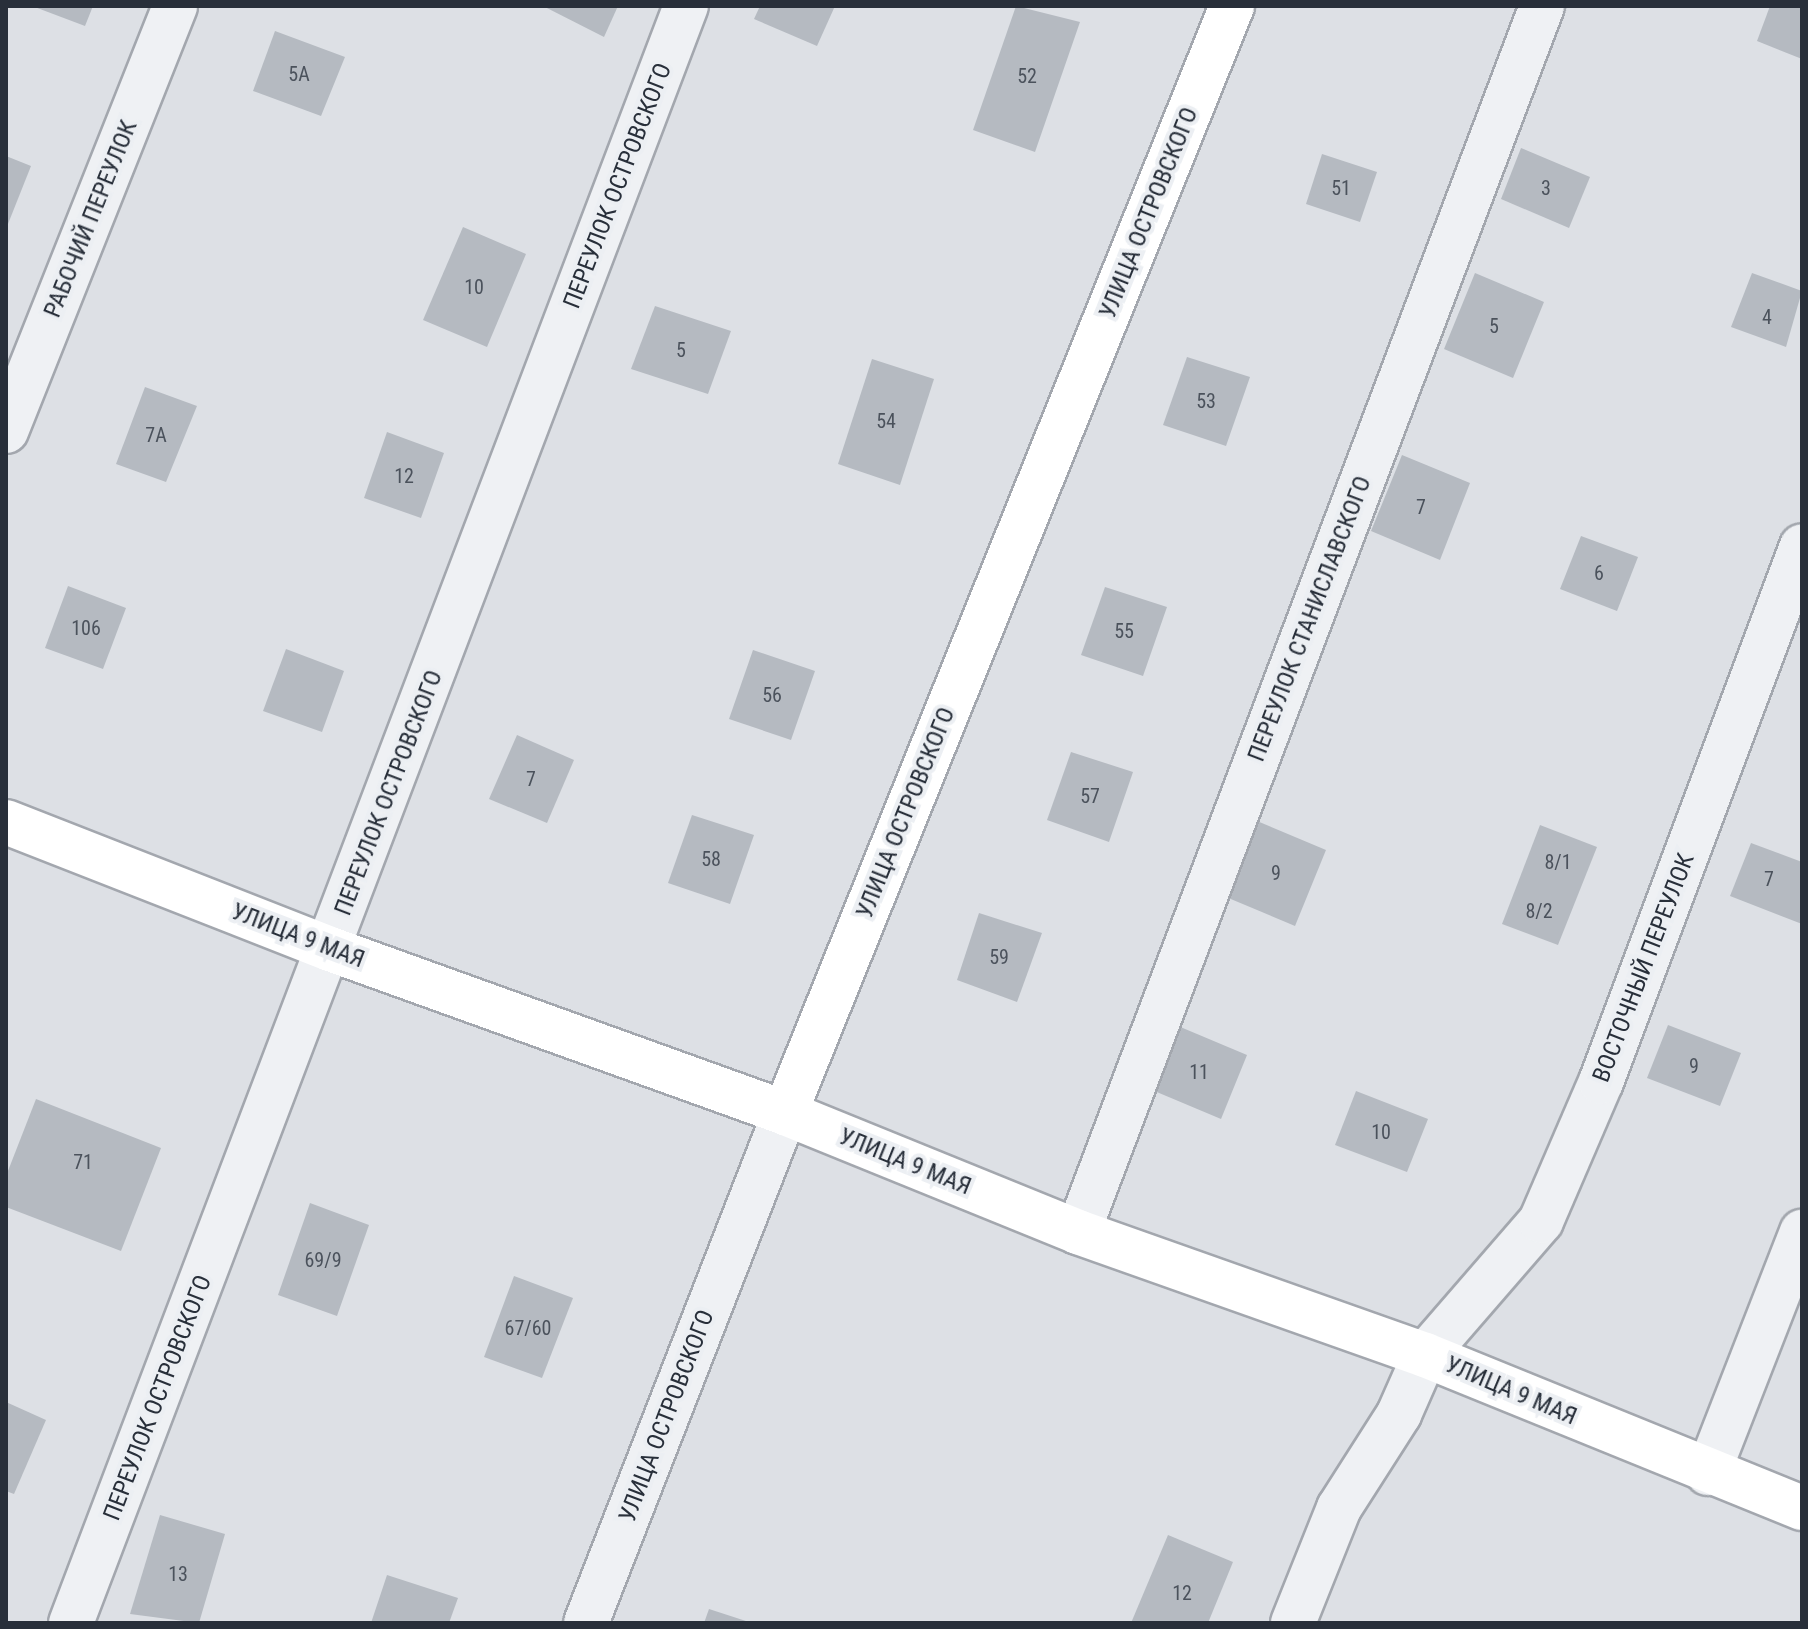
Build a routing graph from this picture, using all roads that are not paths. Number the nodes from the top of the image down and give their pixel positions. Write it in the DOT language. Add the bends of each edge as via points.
graph roads {
  1 [pos="175,6"];
  2 [pos="686,6"];
  3 [pos="1232,6"];
  4 [pos="1542,6"];
  5 [pos="6,431"];
  6 [pos="1802,546"];
  7 [pos="6,822"];
  8 [pos="330,949"];
  9 [pos="785,1113"];
  10 [pos="1078,1232"];
  11 [pos="1802,1232"];
  12 [pos="1425,1355"];
  13 [pos="1708,1473"];
  14 [pos="1802,1508"];
  15 [pos="71,1623"];
  16 [pos="586,1623"];
  17 [pos="1293,1623"];
  1 -- 5 [label="street, РАБОЧИЙ ПЕРЕУЛОК"];
  2 -- 8 [label="street, ПЕРЕУЛОК ОСТРОВСКОГО"];
  3 -- 9 [label="main road, УЛИЦА ОСТРОВСКОГО"];
  4 -- 10 [label="street, ПЕРЕУЛОК СТАНИСЛАВСКОГО"];
  6 -- 12 [label="street, ВОСТОЧНЫЙ ПЕРЕУЛОК" via="1601,1082 1541,1221"];
  7 -- 8 [label="main road, УЛИЦА 9 МАЯ"];
  8 -- 9 [label="main road, УЛИЦА 9 МАЯ"];
  8 -- 15 [label="street, ПЕРЕУЛОК ОСТРОВСКОГО"];
  9 -- 10 [label="main road, УЛИЦА 9 МАЯ"];
  9 -- 16 [label="street, УЛИЦА ОСТРОВСКОГО"];
  10 -- 12 [label="main road, УЛИЦА 9 МАЯ"];
  11 -- 13 [label="street"];
  12 -- 13 [label="main road, УЛИЦА 9 МАЯ"];
  12 -- 17 [label="street, ВОСТОЧНЫЙ ПЕРЕУЛОК" via="1399,1414 1339,1508"];
  13 -- 14 [label="main road, УЛИЦА 9 МАЯ"];
}
